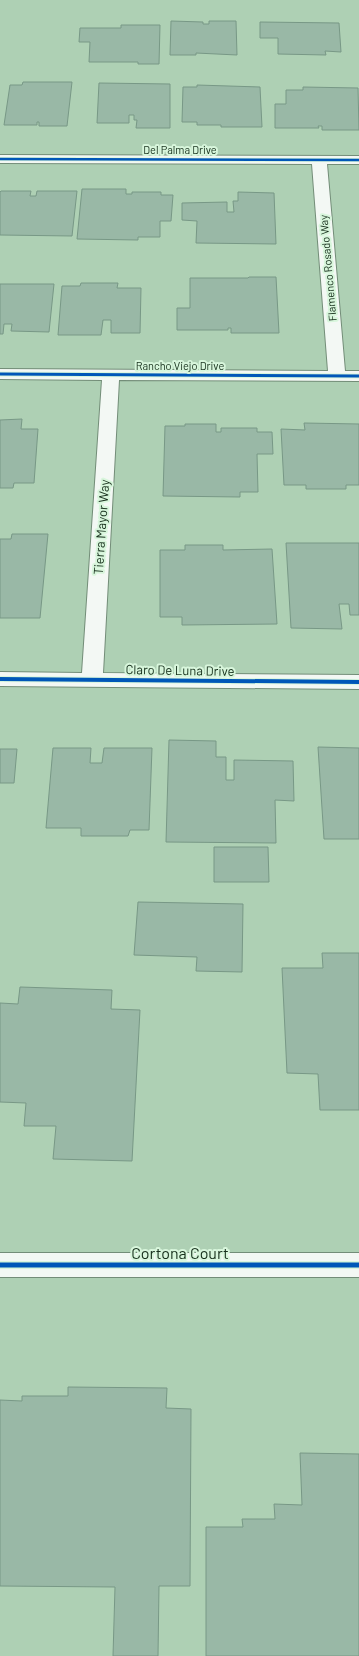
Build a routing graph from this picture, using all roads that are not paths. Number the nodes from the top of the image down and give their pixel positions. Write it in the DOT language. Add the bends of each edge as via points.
graph roads {
  1 [pos="0,159"];
  2 [pos="319,160"];
  3 [pos="359,160"];
  4 [pos="0,374"];
  5 [pos="111,375"];
  6 [pos="337,376"];
  7 [pos="359,376"];
  8 [pos="0,679"];
  9 [pos="92,679"];
  10 [pos="359,682"];
  11 [pos="0,1265"];
  12 [pos="359,1265"];
  1 -- 2 [label="street, Del Palma Drive"];
  2 -- 3 [label="street, Del Palma Drive"];
  2 -- 6 [label="street, Flamenco Rosado Way"];
  4 -- 5 [label="street, Rancho Viejo Drive"];
  5 -- 6 [label="street, Rancho Viejo Drive"];
  5 -- 9 [label="street, Tierra Mayor Way"];
  6 -- 7 [label="street, Rancho Viejo Drive"];
  8 -- 9 [label="street, Claro De Luna Drive"];
  9 -- 10 [label="street, Claro De Luna Drive"];
  11 -- 12 [label="street, Cortona Court"];
}
